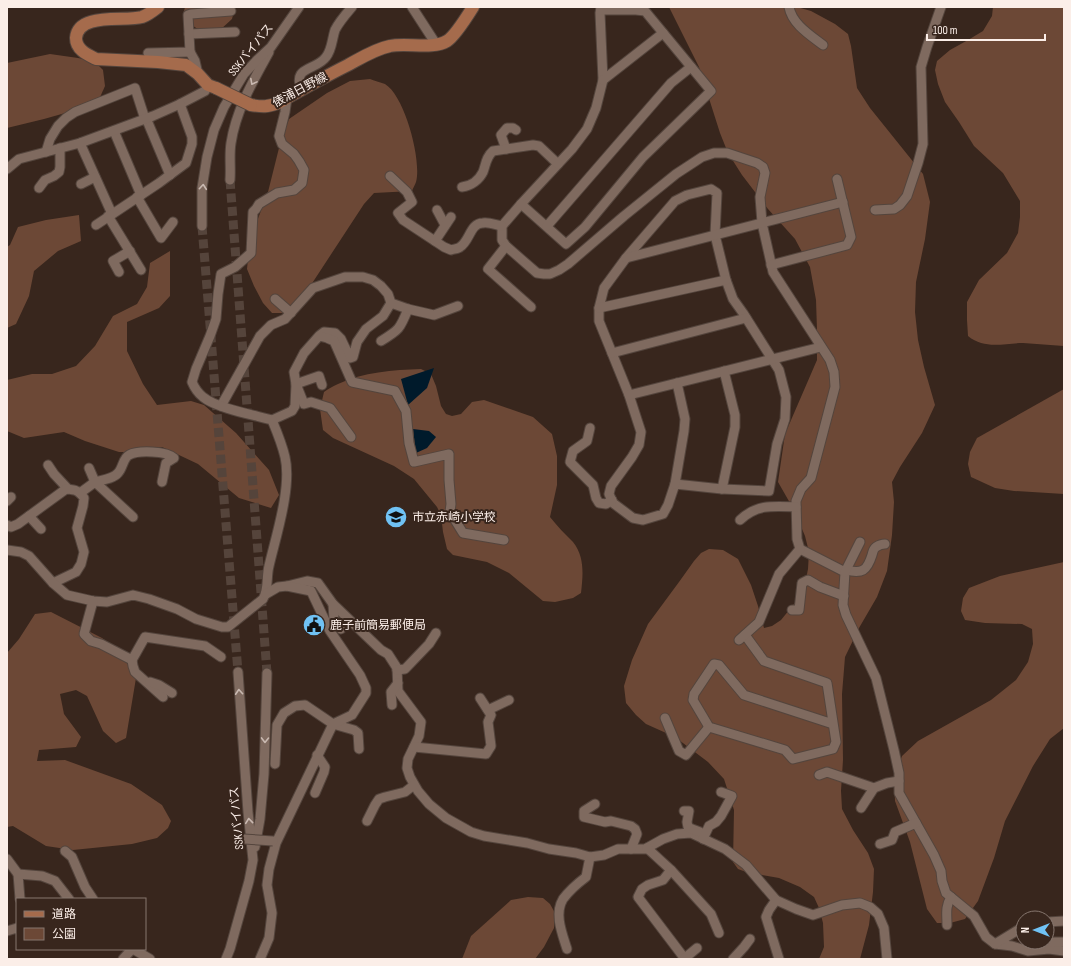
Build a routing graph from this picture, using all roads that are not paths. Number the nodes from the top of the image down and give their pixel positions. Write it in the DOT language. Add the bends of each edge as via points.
graph roads {
  1 [pos="158,7"];
  2 [pos="299,7"];
  3 [pos="352,7"];
  4 [pos="412,7"];
  5 [pos="474,7"];
  6 [pos="789,7"];
  7 [pos="941,7"];
  8 [pos="601,8"];
  9 [pos="231,11"];
  10 [pos="234,32"];
  11 [pos="663,33"];
  12 [pos="189,34"];
  13 [pos="436,44"];
  14 [pos="823,45"];
  15 [pos="271,47"];
  16 [pos="190,52"];
  17 [pos="148,53"];
  18 [pos="691,67"];
  19 [pos="198,74"];
  20 [pos="603,80"];
  21 [pos="212,86"];
  22 [pos="302,90"];
  23 [pos="287,98"];
  24 [pos="180,104"];
  25 [pos="146,119"];
  26 [pos="516,130"];
  27 [pos="114,131"];
  28 [pos="80,143"];
  29 [pos="60,148"];
  30 [pos="506,149"];
  31 [pos="46,152"];
  32 [pos="558,164"];
  33 [pos="7,169"];
  34 [pos="170,175"];
  35 [pos="390,176"];
  36 [pos="95,177"];
  37 [pos="837,179"];
  38 [pos="230,180"];
  39 [pos="81,184"];
  40 [pos="462,187"];
  41 [pos="39,188"];
  42 [pos="139,196"];
  43 [pos="843,202"];
  44 [pos="521,204"];
  45 [pos="437,210"];
  46 [pos="875,210"];
  47 [pos="110,215"];
  48 [pos="173,222"];
  49 [pos="762,223"];
  50 [pos="96,225"];
  51 [pos="202,226"];
  52 [pos="502,226"];
  53 [pos="546,226"];
  54 [pos="715,234"];
  55 [pos="434,240"];
  56 [pos="506,246"];
  57 [pos="130,251"];
  58 [pos="626,258"];
  59 [pos="771,265"];
  60 [pos="141,270"];
  61 [pos="119,272"];
  62 [pos="726,280"];
  63 [pos="275,299"];
  64 [pos="391,304"];
  65 [pos="458,306"];
  66 [pos="531,307"];
  67 [pos="599,308"];
  68 [pos="408,309"];
  69 [pos="291,313"];
  70 [pos="746,318"];
  71 [pos="319,336"];
  72 [pos="381,341"];
  73 [pos="821,347"];
  74 [pos="612,353"];
  75 [pos="772,359"];
  76 [pos="724,371"];
  77 [pos="320,376"];
  78 [pos="677,383"];
  79 [pos="296,384"];
  80 [pos="629,395"];
  81 [pos="221,406"];
  82 [pos="272,420"];
  83 [pos="590,428"];
  84 [pos="351,437"];
  85 [pos="48,465"];
  86 [pos="88,468"];
  87 [pos="95,482"];
  88 [pos="162,482"];
  89 [pos="675,484"];
  90 [pos="68,489"];
  91 [pos="722,489"];
  92 [pos="80,493"];
  93 [pos="612,500"];
  94 [pos="796,507"];
  95 [pos="29,516"];
  96 [pos="133,517"];
  97 [pos="740,520"];
  98 [pos="7,525"];
  99 [pos="41,529"];
  100 [pos="504,540"];
  101 [pos="860,542"];
  102 [pos="885,544"];
  103 [pos="800,549"];
  104 [pos="7,550"];
  105 [pos="845,571"];
  106 [pos="54,583"];
  107 [pos="287,586"];
  108 [pos="266,594"];
  109 [pos="844,596"];
  110 [pos="93,601"];
  111 [pos="334,604"];
  112 [pos="799,610"];
  113 [pos="341,628"];
  114 [pos="436,633"];
  115 [pos="221,657"];
  116 [pos="132,660"];
  117 [pos="397,670"];
  118 [pos="238,672"];
  119 [pos="267,673"];
  120 [pos="398,683"];
  121 [pos="168,695"];
  122 [pos="480,698"];
  123 [pos="509,700"];
  124 [pos="392,705"];
  125 [pos="488,710"];
  126 [pos="664,723"];
  127 [pos="333,724"];
  128 [pos="834,724"];
  129 [pos="709,727"];
  130 [pos="414,747"];
  131 [pos="359,749"];
  132 [pos="318,754"];
  133 [pos="275,764"];
  134 [pos="819,775"];
  135 [pos="899,781"];
  136 [pos="414,785"];
  137 [pos="874,788"];
  138 [pos="721,792"];
  139 [pos="315,793"];
  140 [pos="595,804"];
  141 [pos="861,808"];
  142 [pos="684,811"];
  143 [pos="367,821"];
  144 [pos="916,823"];
  145 [pos="704,836"];
  146 [pos="244,839"];
  147 [pos="275,842"];
  148 [pos="880,844"];
  149 [pos="647,848"];
  150 [pos="631,849"];
  151 [pos="65,851"];
  152 [pos="590,857"];
  153 [pos="7,859"];
  154 [pos="253,860"];
  155 [pos="671,870"];
  156 [pos="18,874"];
  157 [pos="20,898"];
  158 [pos="68,898"];
  159 [pos="92,898"];
  160 [pos="951,898"];
  161 [pos="776,900"];
  162 [pos="947,925"];
  163 [pos="1015,932"];
  164 [pos="719,933"];
  165 [pos="750,939"];
  166 [pos="1064,942"];
  167 [pos="995,944"];
  168 [pos="1012,946"];
  169 [pos="697,948"];
  170 [pos="567,949"];
  171 [pos="132,950"];
  172 [pos="135,950"];
  173 [pos="1064,951"];
  174 [pos="1028,955"];
  175 [pos="685,958"];
  176 [pos="123,959"];
  177 [pos="150,959"];
  178 [pos="226,959"];
  179 [pos="260,959"];
  180 [pos="733,959"];
  181 [pos="779,959"];
  182 [pos="887,959"];
  1 -- 19 [label="main road, 俵浦日野線" via="141,17 88,22 80,28 76,42 80,50 96,60 186,65"];
  2 -- 15 [label="street, SSKバイパス"];
  3 -- 22 [label="street" via="335,30 327,56 300,76"];
  4 -- 13 [label="street"];
  5 -- 13 [label="main road, 俵浦日野線" via="448,41"];
  6 -- 14 [label="street" via="790,14 796,22"];
  7 -- 46 [label="street" via="921,67 923,144 918,163 907,196 900,205 894,209"];
  8 -- 11 [label="street" via="646,11"];
  8 -- 20 [label="street"];
  9 -- 12 [label="street" via="188,15"];
  10 -- 12 [label="street"];
  11 -- 18 [label="street"];
  11 -- 20 [label="street"];
  12 -- 16 [label="street"];
  13 -- 22 [label="main road, 俵浦日野線" via="384,48"];
  15 -- 38 [label="street, one-way" via="236,120 231,144"];
  51 -- 15 [label="street, SSKバイパス, one-way" via="202,188 214,130 224,107 244,74"];
  16 -- 17 [label="street"];
  16 -- 19 [label="street"];
  18 -- 53 [label="street" via="671,83"];
  18 -- 53 [label="street" via="710,91 643,157 585,227 566,244"];
  19 -- 21 [label="main road, 俵浦日野線"];
  20 -- 32 [label="street" via="596,108 587,129"];
  21 -- 23 [label="main road, 俵浦日野線, bridge" via="251,105 263,107"];
  21 -- 24 [label="street"];
  22 -- 23 [label="main road, 俵浦日野線"];
  23 -- 81 [label="street" via="279,136 282,144 294,154 304,170 302,183 294,190 277,193 266,199 253,212 251,253 221,274 216,319 192,382 195,390 204,398"];
  24 -- 25 [label="street"];
  24 -- 34 [label="street" via="192,137 192,144 186,163"];
  25 -- 27 [label="street"];
  25 -- 31 [label="street" via="135,88 66,118 50,139"];
  25 -- 34 [label="street"];
  26 -- 30 [label="street" via="507,128 501,135"];
  27 -- 28 [label="street"];
  27 -- 42 [label="street"];
  28 -- 29 [label="street"];
  28 -- 36 [label="street"];
  29 -- 31 [label="street"];
  29 -- 41 [label="street" via="58,172 45,180"];
  30 -- 32 [label="street" via="523,150 533,145 540,146"];
  30 -- 40 [label="street" via="493,151 488,155 482,173 474,183"];
  31 -- 33 [label="street" via="18,159"];
  32 -- 44 [label="street"];
  34 -- 42 [label="street"];
  35 -- 55 [label="street" via="395,186 407,192 412,202 398,213 403,220"];
  36 -- 39 [label="street"];
  36 -- 47 [label="street"];
  37 -- 43 [label="street"];
  42 -- 47 [label="street"];
  42 -- 48 [label="street" via="161,238"];
  43 -- 49 [label="street"];
  43 -- 59 [label="street" via="851,237 847,245"];
  44 -- 52 [label="street"];
  44 -- 53 [label="street"];
  45 -- 55 [label="street" via="448,221"];
  47 -- 50 [label="street"];
  47 -- 57 [label="street"];
  49 -- 54 [label="street"];
  49 -- 56 [label="street" via="760,197 765,173 763,167 727,153 714,154 702,157 676,174 568,264 550,274 537,273"];
  49 -- 59 [label="street"];
  52 -- 55 [label="street" via="478,224 460,247 451,250"];
  52 -- 56 [label="street" via="502,240"];
  54 -- 58 [label="street"];
  54 -- 58 [label="street" via="717,193 711,189 675,201"];
  54 -- 62 [label="street"];
  56 -- 66 [label="street" via="488,269"];
  57 -- 60 [label="street"];
  57 -- 61 [label="street" via="112,262"];
  58 -- 67 [label="street" via="604,288"];
  59 -- 73 [label="street"];
  62 -- 67 [label="street"];
  62 -- 70 [label="street" via="733,298"];
  63 -- 69 [label="street"];
  64 -- 68 [label="street"];
  64 -- 69 [label="street" via="388,294 373,280 345,277 313,288"];
  64 -- 71 [label="street" via="383,316 366,330 357,342 353,357 350,358 341,339 335,333 324,332"];
  65 -- 68 [label="street" via="434,315"];
  67 -- 74 [label="street" via="599,322"];
  68 -- 72 [label="street" via="400,328"];
  69 -- 81 [label="street" via="285,320 271,325 260,336"];
  70 -- 74 [label="street"];
  70 -- 75 [label="street"];
  71 -- 79 [label="street" via="304,353 294,372"];
  71 -- 100 [label="street" via="334,341 352,382 395,391 406,411 414,462 449,454 452,504 450,512 464,533"];
  73 -- 75 [label="street"];
  73 -- 94 [label="street" via="830,360 835,387 811,478 801,489"];
  74 -- 80 [label="street"];
  75 -- 76 [label="street"];
  75 -- 91 [label="street" via="779,370 786,397 785,419 777,444 769,491"];
  76 -- 78 [label="street"];
  76 -- 91 [label="street" via="735,421"];
  77 -- 79 [label="street"];
  78 -- 80 [label="street"];
  78 -- 89 [label="street" via="685,419"];
  79 -- 82 [label="street" via="295,406 292,411"];
  79 -- 84 [label="street" via="304,404 311,402 330,408"];
  80 -- 93 [label="street" via="641,432 639,445 611,486 609,494"];
  81 -- 82 [label="street"];
  82 -- 108 [label="street" via="286,458 287,477 284,502 268,571"];
  83 -- 93 [label="street" via="587,441 573,451 570,462 593,485 599,503 606,504"];
  85 -- 90 [label="street"];
  86 -- 87 [label="street"];
  87 -- 88 [label="street" via="119,473 129,455 160,452 174,458 166,463"];
  87 -- 92 [label="street"];
  87 -- 96 [label="street"];
  89 -- 91 [label="street"];
  89 -- 93 [label="street" via="663,514 643,520 633,518"];
  90 -- 92 [label="street"];
  90 -- 95 [label="street"];
  92 -- 106 [label="street" via="84,498 76,528 84,552 81,564 76,572"];
  94 -- 97 [label="street" via="767,506 746,514"];
  94 -- 103 [label="street" via="797,539"];
  95 -- 98 [label="street" via="18,524"];
  95 -- 99 [label="street"];
  101 -- 105 [label="street"];
  102 -- 105 [label="street" via="876,546 866,568 861,572"];
  103 -- 105 [label="street"];
  103 -- 128 [label="street" via="779,574 759,622 742,638 764,661 827,683"];
  104 -- 106 [label="street" via="30,556"];
  105 -- 109 [label="street"];
  106 -- 110 [label="street" via="67,595"];
  107 -- 108 [label="street" via="278,587"];
  107 -- 111 [label="street" via="307,581 318,583"];
  107 -- 127 [label="street" via="311,591 330,631 366,688 366,693 352,715"];
  108 -- 110 [label="street" via="232,624 222,627 149,599 133,596 107,602"];
  109 -- 112 [label="street" via="808,580 802,583"];
  109 -- 135 [label="street" via="846,615 876,678"];
  110 -- 116 [label="street" via="84,634 91,641"];
  111 -- 113 [label="street" via="334,620"];
  111 -- 117 [label="street" via="388,654"];
  114 -- 117 [label="street" via="405,669"];
  115 -- 116 [label="street" via="205,646 145,637"];
  116 -- 121 [label="street" via="135,672"];
  117 -- 120 [label="street"];
  154 -- 118 [label="street, SSKバイパス, one-way"];
  119 -- 154 [label="street, one-way" via="264,774"];
  120 -- 124 [label="street" via="391,692"];
  120 -- 130 [label="street" via="398,691 421,722"];
  122 -- 125 [label="street"];
  123 -- 125 [label="street"];
  125 -- 130 [label="street" via="491,715 488,722 491,746 486,754"];
  126 -- 129 [label="street" via="680,751 686,755"];
  127 -- 131 [label="street" via="358,733"];
  127 -- 132 [label="street"];
  127 -- 133 [label="street" via="305,705 295,706 284,713 277,725"];
  128 -- 129 [label="street" via="836,742 833,749 793,759 785,750"];
  128 -- 129 [label="street" via="744,694 719,665 714,664 694,694 693,700"];
  130 -- 136 [label="street" via="407,768"];
  132 -- 139 [label="street" via="325,767"];
  132 -- 147 [label="street"];
  134 -- 137 [label="street" via="827,772"];
  135 -- 137 [label="street"];
  135 -- 144 [label="street" via="899,793"];
  136 -- 143 [label="street" via="405,792 379,800"];
  136 -- 152 [label="street" via="428,804 471,832 549,849 576,852"];
  137 -- 141 [label="street"];
  138 -- 145 [label="street" via="732,796 721,816 709,826"];
  140 -- 150 [label="street" via="584,811 584,817 631,826 637,834"];
  142 -- 145 [label="street" via="689,811 688,826"];
  144 -- 148 [label="street" via="895,832 892,840"];
  144 -- 160 [label="street" via="941,871 946,893"];
  145 -- 149 [label="street" via="677,834"];
  145 -- 161 [label="street" via="746,866"];
  146 -- 147 [label="street, bridge"];
  147 -- 179 [label="street" via="267,885 272,913 269,938"];
  149 -- 150 [label="street"];
  149 -- 155 [label="street"];
  150 -- 152 [label="street" via="618,849"];
  151 -- 159 [label="street" via="72,857"];
  152 -- 170 [label="street" via="586,877 563,899 560,906 560,928"];
  153 -- 156 [label="street"];
  154 -- 178 [label="street, SSKバイパス"];
  155 -- 164 [label="street" via="711,914"];
  155 -- 175 [label="street" via="663,880 648,885 638,897"];
  156 -- 157 [label="street"];
  156 -- 158 [label="street" via="42,876 55,881"];
  160 -- 162 [label="street" via="946,909"];
  160 -- 167 [label="street" via="974,916 986,937"];
  161 -- 181 [label="street" via="766,918"];
  161 -- 182 [label="street" via="813,915 842,904 860,903 870,907 878,914 884,928"];
  163 -- 167 [label="street"];
  165 -- 180 [label="street"];
  166 -- 168 [label="street"];
  167 -- 168 [label="street"];
  168 -- 174 [label="street"];
  169 -- 175 [label="street"];
  171 -- 176 [label="street"];
  172 -- 177 [label="street"];
  173 -- 174 [label="street" via="1049,949"];
}
